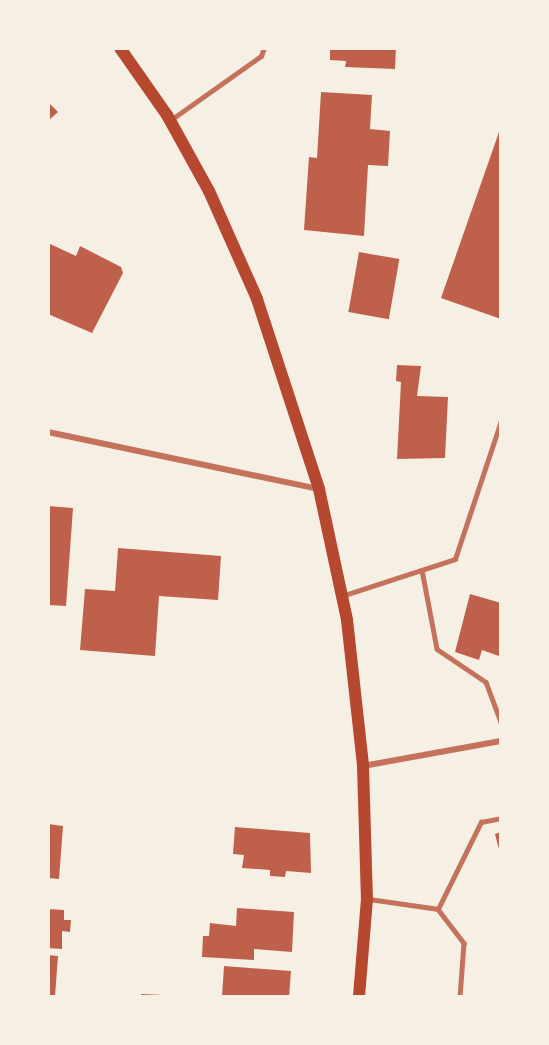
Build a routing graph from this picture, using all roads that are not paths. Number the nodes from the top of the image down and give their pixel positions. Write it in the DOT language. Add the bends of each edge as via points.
graph roads {
  1 [pos="120,48"];
  2 [pos="264,48"];
  3 [pos="170,120"];
  4 [pos="501,421"];
  5 [pos="48,432"];
  6 [pos="319,489"];
  7 [pos="423,570"];
  8 [pos="342,596"];
  9 [pos="501,722"];
  10 [pos="501,741"];
  11 [pos="363,766"];
  12 [pos="501,818"];
  13 [pos="367,899"];
  14 [pos="438,909"];
  15 [pos="359,997"];
  16 [pos="460,997"];
  1 -- 3 [label="main road"];
  2 -- 3 [label="lane" via="261,56"];
  3 -- 6 [label="main road" via="209,191 257,298"];
  4 -- 7 [label="lane" via="455,559"];
  5 -- 6 [label="street"];
  6 -- 8 [label="main road"];
  7 -- 8 [label="lane"];
  7 -- 9 [label="lane" via="437,649 486,682"];
  8 -- 11 [label="main road"];
  10 -- 11 [label="street"];
  11 -- 13 [label="main road"];
  12 -- 14 [label="lane" via="481,822"];
  13 -- 14 [label="lane"];
  13 -- 15 [label="main road"];
  14 -- 16 [label="lane" via="464,943"];
}
